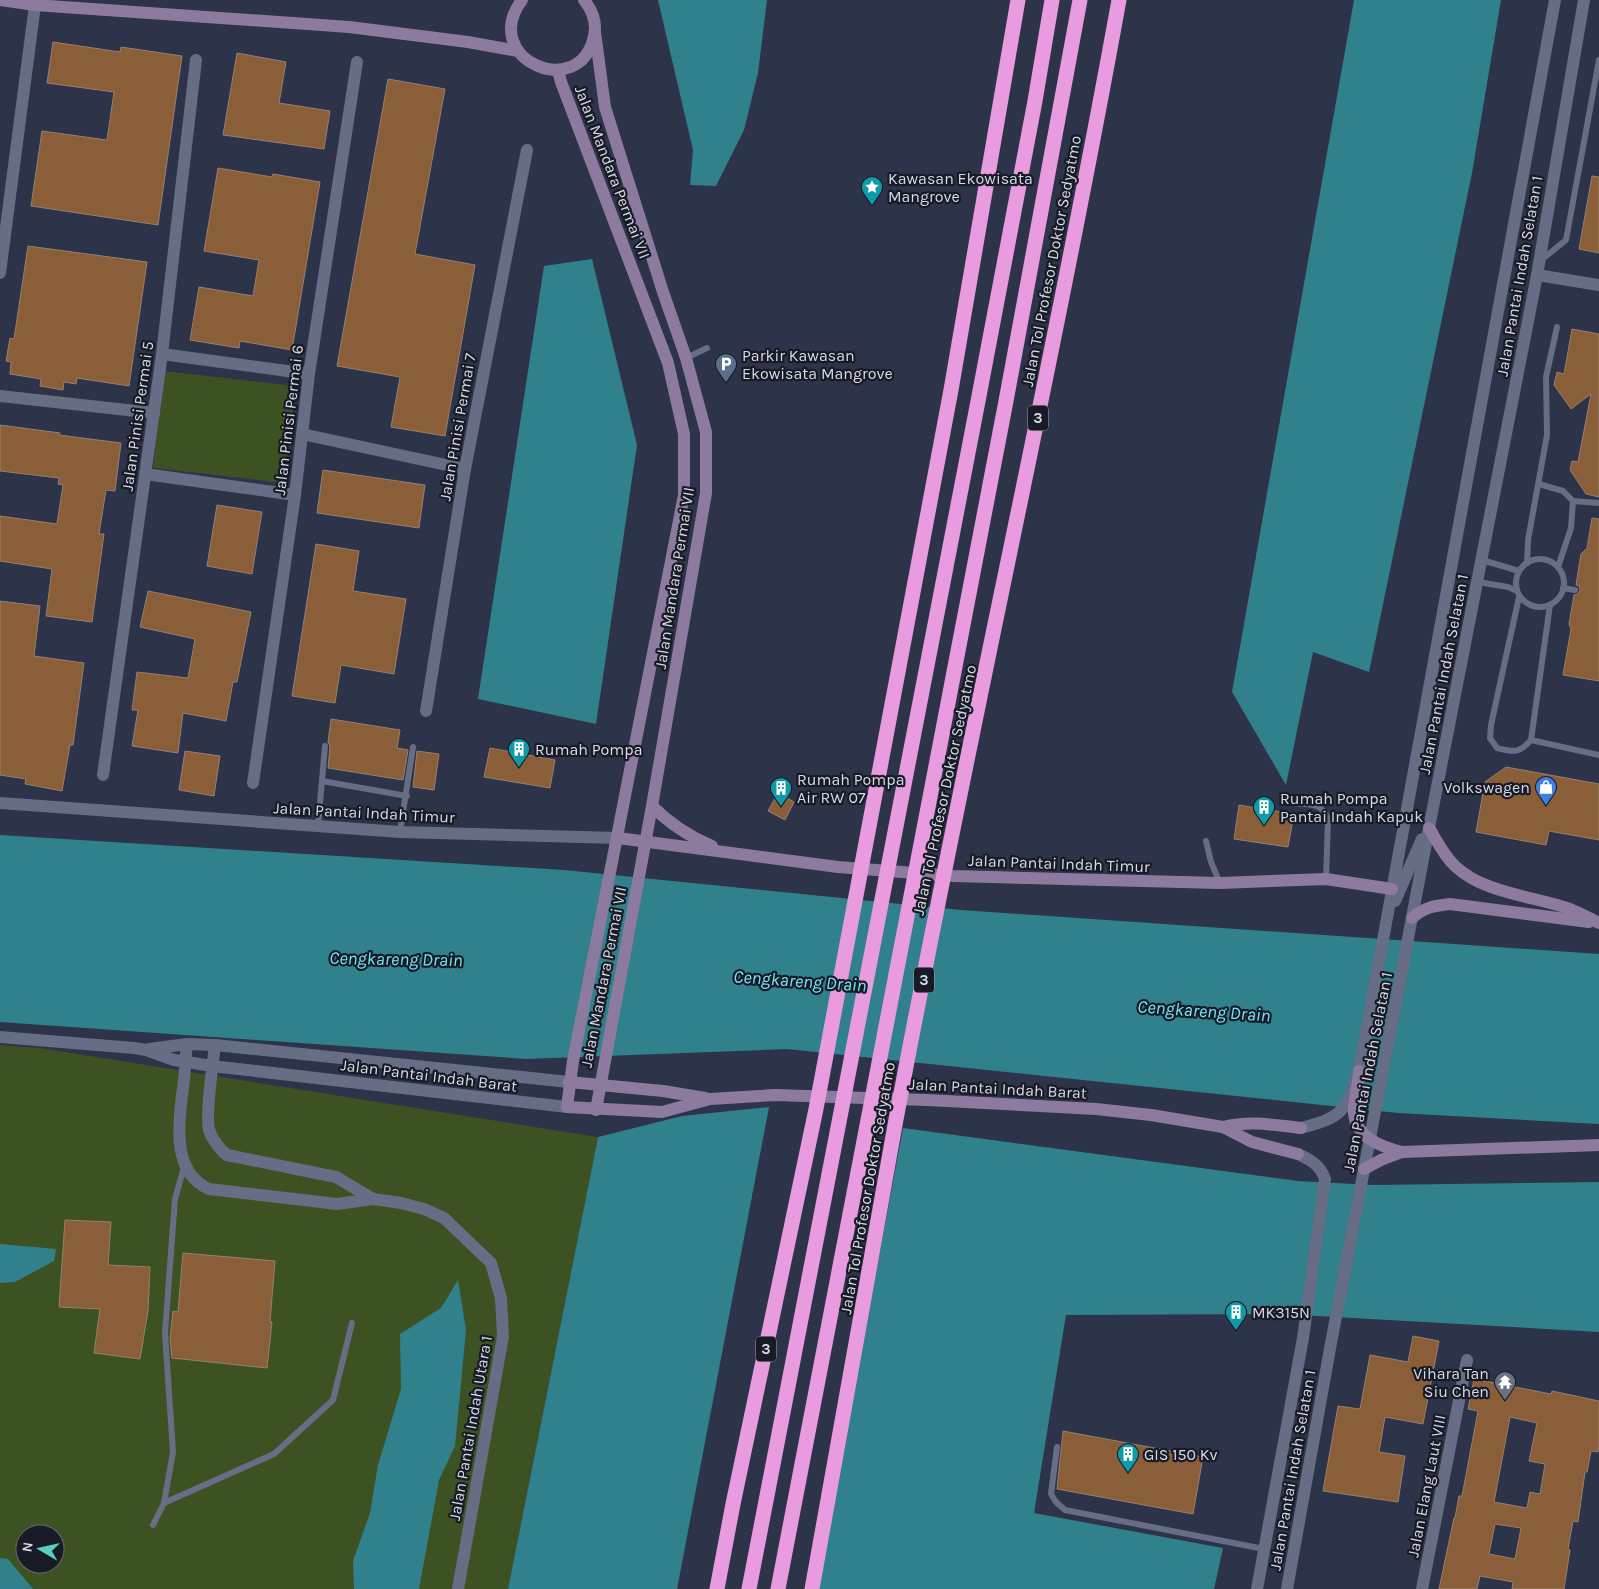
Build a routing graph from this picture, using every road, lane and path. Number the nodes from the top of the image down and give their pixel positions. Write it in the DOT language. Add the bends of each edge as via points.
graph roads {
  1 [pos="0,0"];
  2 [pos="518,0"];
  3 [pos="584,0"];
  4 [pos="1018,0"];
  5 [pos="1052,0"];
  6 [pos="1080,0"];
  7 [pos="1118,0"];
  8 [pos="1555,0"];
  9 [pos="1584,0"];
  10 [pos="35,5"];
  11 [pos="595,32"];
  12 [pos="518,51"];
  13 [pos="196,60"];
  14 [pos="1599,60"];
  15 [pos="357,62"];
  16 [pos="558,70"];
  17 [pos="526,150"];
  18 [pos="1540,261"];
  19 [pos="0,273"];
  20 [pos="1537,275"];
  21 [pos="1599,285"];
  22 [pos="1557,327"];
  23 [pos="707,348"];
  24 [pos="162,354"];
  25 [pos="686,358"];
  26 [pos="309,374"];
  27 [pos="0,396"];
  28 [pos="154,413"];
  29 [pos="302,434"];
  30 [pos="465,469"];
  31 [pos="145,474"];
  32 [pos="1539,484"];
  33 [pos="294,495"];
  34 [pos="1573,501"];
  35 [pos="1599,503"];
  36 [pos="1482,560"];
  37 [pos="1527,563"];
  38 [pos="1558,567"];
  39 [pos="1519,571"];
  40 [pos="1478,582"];
  41 [pos="1563,588"];
  42 [pos="1575,590"];
  43 [pos="1518,594"];
  44 [pos="1550,605"];
  45 [pos="426,711"];
  46 [pos="1531,740"];
  47 [pos="325,746"];
  48 [pos="413,747"];
  49 [pos="1599,755"];
  50 [pos="102,775"];
  51 [pos="322,781"];
  52 [pos="253,783"];
  53 [pos="407,796"];
  54 [pos="0,802"];
  55 [pos="1294,802"];
  56 [pos="652,806"];
  57 [pos="318,826"];
  58 [pos="1428,828"];
  59 [pos="400,832"];
  60 [pos="618,838"];
  61 [pos="645,841"];
  62 [pos="1206,841"];
  63 [pos="726,851"];
  64 [pos="1326,879"];
  65 [pos="1220,884"];
  66 [pos="1392,889"];
  67 [pos="1386,918"];
  68 [pos="1599,923"];
  69 [pos="1411,924"];
  70 [pos="0,1037"];
  71 [pos="186,1044"];
  72 [pos="215,1045"];
  73 [pos="146,1050"];
  74 [pos="185,1062"];
  75 [pos="212,1066"];
  76 [pos="1359,1071"];
  77 [pos="569,1082"];
  78 [pos="600,1085"];
  79 [pos="710,1099"];
  80 [pos="567,1107"];
  81 [pos="596,1110"];
  82 [pos="1348,1112"];
  83 [pos="1223,1127"];
  84 [pos="1301,1128"];
  85 [pos="1370,1140"];
  86 [pos="1599,1145"];
  87 [pos="1402,1152"];
  88 [pos="1298,1154"];
  89 [pos="185,1165"];
  90 [pos="1363,1175"];
  91 [pos="373,1199"];
  92 [pos="352,1322"];
  93 [pos="1467,1360"];
  94 [pos="1057,1447"];
  95 [pos="164,1503"];
  96 [pos="152,1525"];
  97 [pos="1264,1549"];
  98 [pos="458,1589"];
  99 [pos="717,1589"];
  100 [pos="749,1589"];
  101 [pos="778,1589"];
  102 [pos="812,1589"];
  103 [pos="1257,1589"];
  104 [pos="1286,1589"];
  105 [pos="1422,1589"];
  1 -- 10 [label="main road"];
  2 -- 12 [label="main road" via="511,26 512,39"];
  3 -- 11 [label="main road, Jalan Mandara Permai VII" via="594,18"];
  4 -- 99 [label="highway, 3" via="949,400 816,1108"];
  5 -- 100 [label="highway, 3" via="896,832"];
  6 -- 101 [label="highway, Jalan Tol Profesor Doktor Sedyatmo / 3"];
  7 -- 102 [label="highway, Jalan Tol Profesor Doktor Sedyatmo / 3" via="1040,408 894,1125"];
  8 -- 66 [label="street, Jalan Pantai Indah Selatan 1"];
  9 -- 18 [label="street, Jalan Pantai Indah Selatan 1"];
  10 -- 12 [label="main road" via="349,28"];
  10 -- 19 [label="street"];
  11 -- 16 [label="main road" via="587,53 579,62"];
  11 -- 25 [label="main road, Jalan Mandara Permai VII" via="605,107"];
  12 -- 16 [label="main road" via="530,63 546,70"];
  13 -- 24 [label="street, Jalan Pinisi Permai 5"];
  14 -- 18 [label="lane" via="1566,240"];
  15 -- 26 [label="street, Jalan Pinisi Permai 6"];
  16 -- 60 [label="main road, Jalan Mandara Permai VII" via="668,363 684,434 684,495"];
  17 -- 30 [label="street, Jalan Pinisi Permai 7"];
  18 -- 20 [label="street, Jalan Pantai Indah Selatan 1"];
  20 -- 21 [label="street"];
  20 -- 36 [label="street, Jalan Pantai Indah Selatan 1"];
  22 -- 32 [label="lane" via="1546,377 1548,435"];
  23 -- 25 [label="lane"];
  24 -- 26 [label="street"];
  24 -- 28 [label="street, Jalan Pinisi Permai 5"];
  25 -- 56 [label="main road, Jalan Mandara Permai VII" via="706,432 706,493"];
  26 -- 29 [label="street, Jalan Pinisi Permai 6"];
  27 -- 28 [label="street"];
  28 -- 31 [label="street, Jalan Pinisi Permai 5"];
  29 -- 30 [label="street"];
  29 -- 33 [label="street, Jalan Pinisi Permai 6"];
  30 -- 45 [label="street, Jalan Pinisi Permai 7"];
  31 -- 33 [label="street"];
  31 -- 50 [label="street, Jalan Pinisi Permai 5"];
  32 -- 34 [label="lane" via="1563,491"];
  32 -- 37 [label="lane"];
  33 -- 52 [label="street, Jalan Pinisi Permai 6"];
  34 -- 35 [label="lane"];
  34 -- 38 [label="lane" via="1571,528"];
  36 -- 39 [label="lane"];
  36 -- 40 [label="street, Jalan Pantai Indah Selatan 1"];
  37 -- 38 [label="lane" via="1537,559 1548,560"];
  37 -- 39 [label="lane"];
  38 -- 41 [label="lane" via="1563,577"];
  39 -- 43 [label="lane" via="1516,581"];
  40 -- 43 [label="lane" via="1508,587"];
  40 -- 58 [label="street, Jalan Pantai Indah Selatan 1"];
  41 -- 42 [label="lane"];
  41 -- 44 [label="lane" via="1559,598"];
  43 -- 44 [label="lane" via="1528,605 1539,608"];
  43 -- 46 [label="lane" via="1490,738 1497,748 1512,752 1523,749"];
  44 -- 46 [label="lane"];
  46 -- 49 [label="lane"];
  47 -- 51 [label="lane"];
  48 -- 53 [label="lane"];
  51 -- 53 [label="lane"];
  51 -- 57 [label="lane"];
  53 -- 59 [label="lane"];
  54 -- 57 [label="street, Jalan Pantai Indah Timur"];
  55 -- 64 [label="lane" via="1325,810 1328,819"];
  56 -- 61 [label="main road, Jalan Mandara Permai VII"];
  56 -- 63 [label="main road, Jalan Pantai Indah Timur" via="685,833"];
  57 -- 59 [label="street, Jalan Pantai Indah Timur"];
  58 -- 67 [label="street"];
  58 -- 68 [label="main road" via="1444,853 1470,877 1483,884 1567,908"];
  58 -- 69 [label="street, Jalan Pantai Indah Selatan 1"];
  59 -- 60 [label="street, Jalan Pantai Indah Timur"];
  60 -- 61 [label="main road, Jalan Pantai Indah Timur"];
  60 -- 77 [label="main road, Jalan Mandara Permai VII"];
  61 -- 63 [label="main road, Jalan Pantai Indah Timur"];
  61 -- 78 [label="main road, Jalan Mandara Permai VII"];
  62 -- 65 [label="lane"];
  63 -- 65 [label="main road, Jalan Pantai Indah Timur" via="838,867 953,876"];
  64 -- 65 [label="main road, Jalan Pantai Indah Timur"];
  64 -- 66 [label="main road, Jalan Pantai Indah Timur"];
  66 -- 67 [label="street, Jalan Pantai Indah Selatan 1"];
  67 -- 76 [label="street, Jalan Pantai Indah Selatan 1"];
  68 -- 69 [label="main road" via="1450,904 1422,910"];
  69 -- 85 [label="street, Jalan Pantai Indah Selatan 1"];
  70 -- 73 [label="street, Jalan Pantai Indah Barat"];
  71 -- 72 [label="street, Jalan Pantai Indah Barat"];
  71 -- 73 [label="street, Jalan Pantai Indah Barat"];
  71 -- 74 [label="street, Jalan Pantai Indah Utara 1"];
  72 -- 75 [label="street, Jalan Pantai Indah Utara 1"];
  72 -- 77 [label="street, Jalan Pantai Indah Barat"];
  73 -- 74 [label="street, Jalan Pantai Indah Barat"];
  74 -- 75 [label="street, Jalan Pantai Indah Barat"];
  74 -- 89 [label="street, Jalan Pantai Indah Utara 1" via="178,1129"];
  75 -- 80 [label="street, Jalan Pantai Indah Barat"];
  75 -- 91 [label="street, Jalan Pantai Indah Utara 1" via="209,1130 222,1151 227,1155 336,1177"];
  76 -- 82 [label="main road"];
  77 -- 78 [label="main road, Jalan Pantai Indah Barat"];
  77 -- 80 [label="main road, Jalan Mandara Permai VII"];
  78 -- 79 [label="main road, Jalan Pantai Indah Barat"];
  78 -- 81 [label="main road, Jalan Mandara Permai VII"];
  79 -- 81 [label="main road, Jalan Pantai Indah Barat" via="662,1112"];
  79 -- 83 [label="main road, Jalan Pantai Indah Barat" via="775,1095 1044,1106 1151,1115"];
  80 -- 81 [label="main road, Jalan Pantai Indah Barat"];
  82 -- 84 [label="street, Jalan Pantai Indah Selatan 1"];
  82 -- 85 [label="main road"];
  83 -- 84 [label="main road, Jalan Pantai Indah Barat" via="1254,1122"];
  83 -- 88 [label="main road, Jalan Pantai Indah Barat" via="1252,1142"];
  85 -- 87 [label="main road"];
  85 -- 90 [label="street, Jalan Pantai Indah Selatan 1"];
  86 -- 87 [label="main road"];
  87 -- 90 [label="main road" via="1381,1160"];
  88 -- 97 [label="street, Jalan Pantai Indah Selatan 1" via="1321,1169 1325,1179 1303,1338"];
  89 -- 91 [label="street, Jalan Pantai Indah Utara 1" via="201,1186 208,1189 337,1204"];
  89 -- 95 [label="lane" via="175,1198 165,1333 173,1452"];
  90 -- 104 [label="street, Jalan Pantai Indah Selatan 1"];
  91 -- 98 [label="street, Jalan Pantai Indah Utara 1" via="401,1202 444,1218 491,1263 501,1298 503,1336"];
  92 -- 95 [label="lane" via="333,1400 274,1454"];
  93 -- 105 [label="street, Jalan Elang Laut VIII"];
  94 -- 97 [label="lane" via="1052,1494 1064,1510"];
  95 -- 96 [label="lane"];
  97 -- 103 [label="street, Jalan Pantai Indah Selatan 1"];
}
